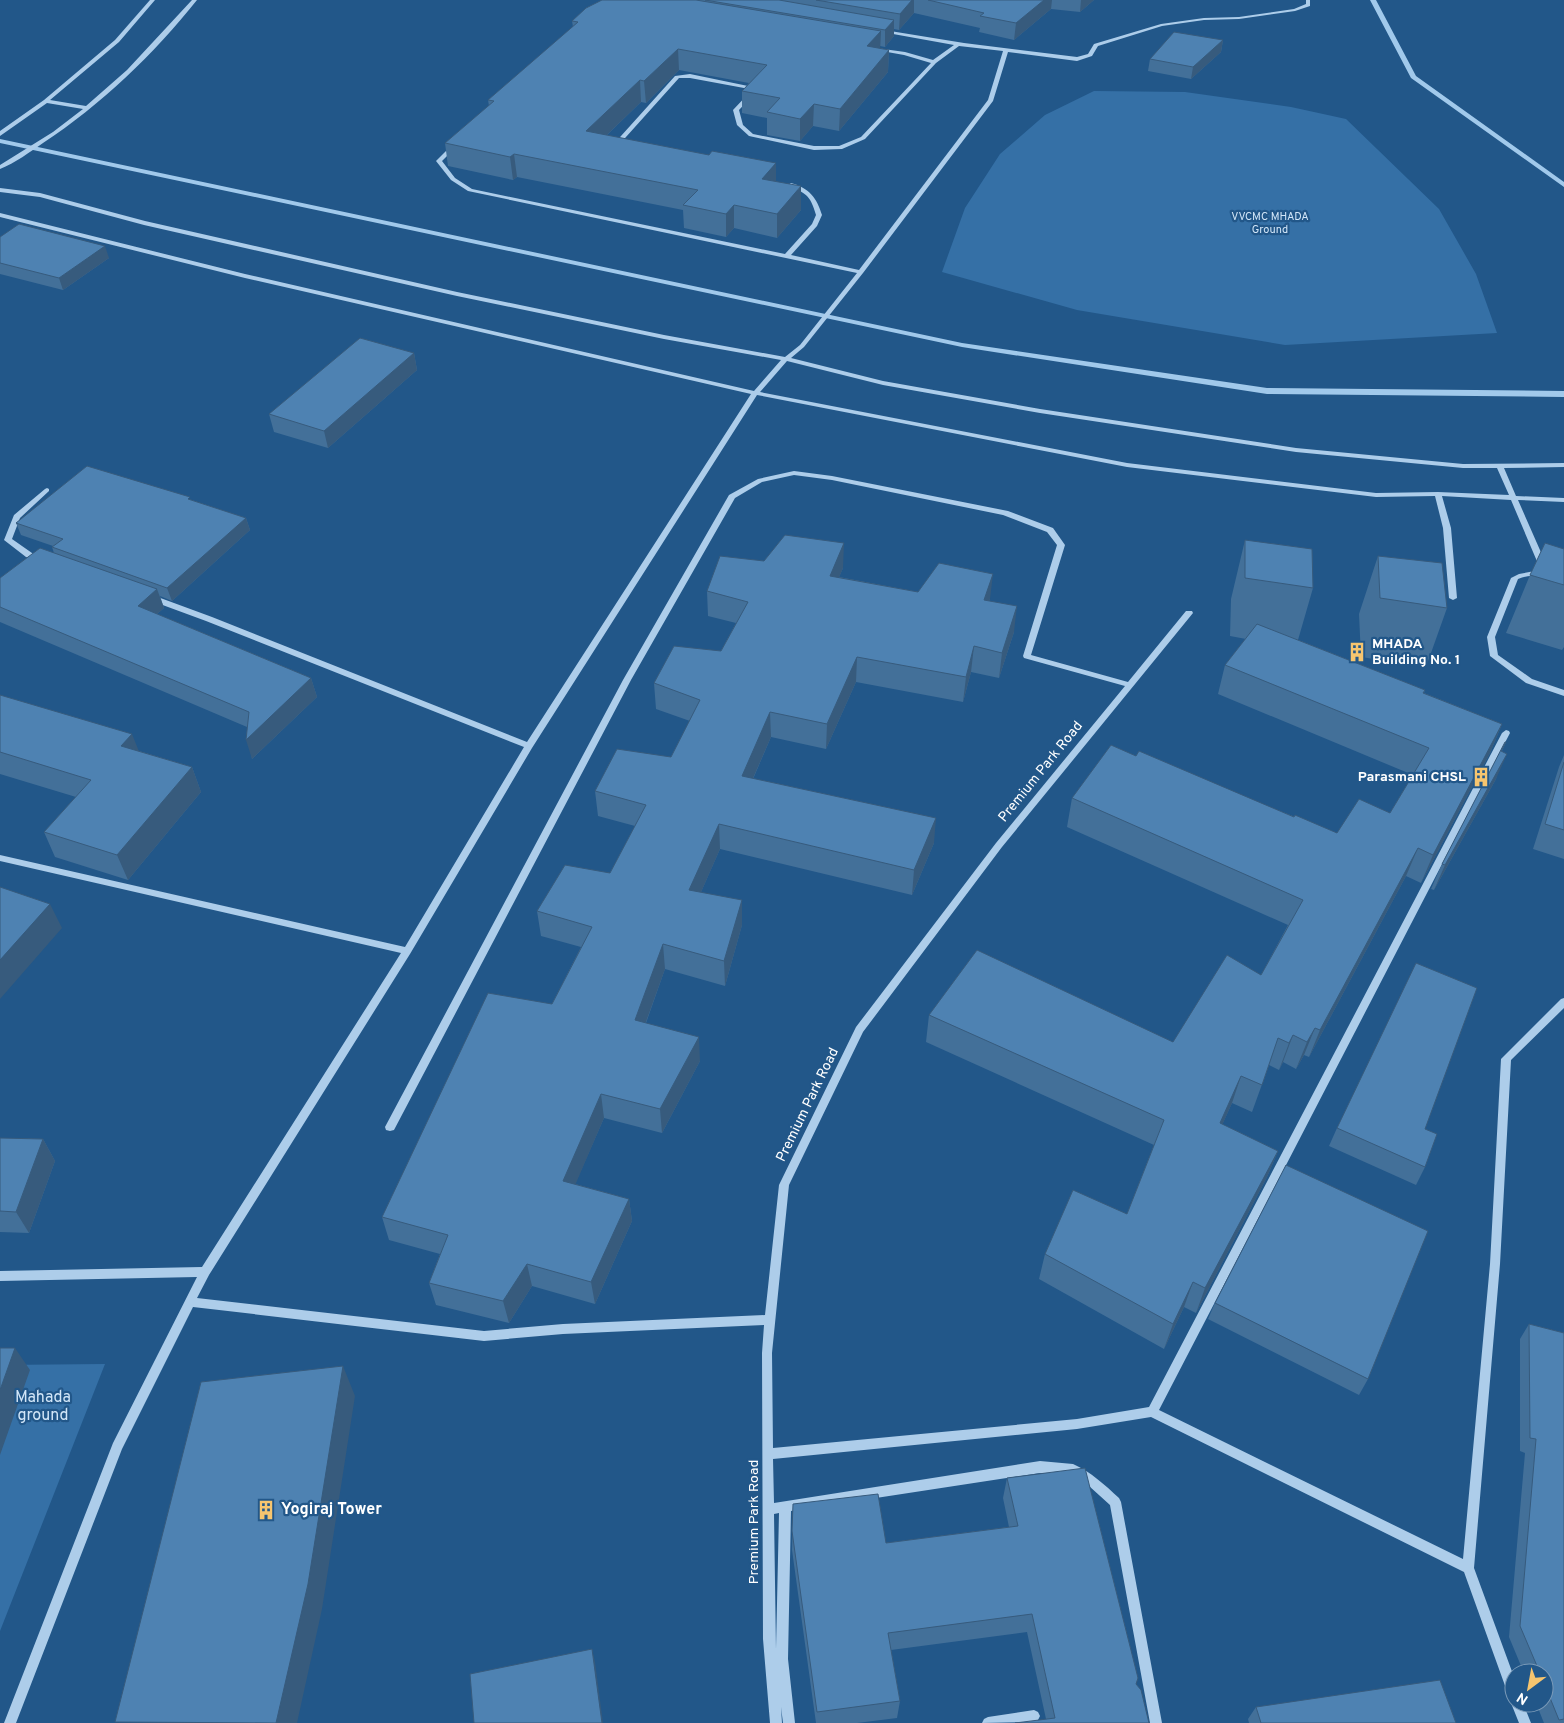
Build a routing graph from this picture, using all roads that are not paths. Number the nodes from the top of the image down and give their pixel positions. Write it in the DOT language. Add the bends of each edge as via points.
graph roads {
  1 [pos="153,0"];
  2 [pos="195,0"];
  3 [pos="1308,0"];
  4 [pos="875,30"];
  5 [pos="958,44"];
  6 [pos="876,49"];
  7 [pos="1006,50"];
  8 [pos="934,62"];
  9 [pos="46,101"];
  10 [pos="87,108"];
  11 [pos="18,122"];
  12 [pos="0,134"];
  13 [pos="460,141"];
  14 [pos="620,153"];
  15 [pos="1,166"];
  16 [pos="785,184"];
  17 [pos="0,190"];
  18 [pos="0,215"];
  19 [pos="787,256"];
  20 [pos="861,272"];
  21 [pos="843,295"];
  22 [pos="802,346"];
  23 [pos="786,359"];
  24 [pos="755,392"];
  25 [pos="1564,464"];
  26 [pos="1499,465"];
  27 [pos="47,490"];
  28 [pos="1438,494"];
  29 [pos="1513,498"];
  30 [pos="1564,500"];
  31 [pos="47,561"];
  32 [pos="1546,572"];
  33 [pos="1564,577"];
  34 [pos="146,596"];
  35 [pos="1453,598"];
  36 [pos="1189,613"];
  37 [pos="1130,685"];
  38 [pos="1564,693"];
  39 [pos="1506,733"];
  40 [pos="529,746"];
  41 [pos="0,858"];
  42 [pos="407,951"];
  43 [pos="1564,1002"];
  44 [pos="390,1127"];
  45 [pos="204,1272"];
  46 [pos="0,1276"];
  47 [pos="190,1302"];
  48 [pos="771,1320"];
  49 [pos="1152,1412"];
  50 [pos="767,1454"];
  51 [pos="785,1506"];
  52 [pos="768,1510"];
  53 [pos="1468,1568"];
  54 [pos="1504,1667"];
  55 [pos="1151,1698"];
  56 [pos="1136,1700"];
  57 [pos="1034,1716"];
  58 [pos="10,1723"];
  59 [pos="776,1723"];
  60 [pos="789,1723"];
  61 [pos="988,1723"];
  62 [pos="1156,1723"];
  1 -- 9 [label="street" via="117,41"];
  2 -- 10 [label="street" via="158,43"];
  3 -- 7 [label="street" via="1308,5 1295,10 1161,25 1096,45 1090,55 1077,59"];
  4 -- 5 [label="street"];
  5 -- 7 [label="street"];
  5 -- 8 [label="street"];
  6 -- 8 [label="street"];
  7 -- 20 [label="street" via="992,100"];
  8 -- 14 [label="street" via="863,138 840,148 814,148 751,135 742,130 736,110 753,92 737,85 690,76 677,77 612,148"];
  9 -- 10 [label="street"];
  9 -- 11 [label="street"];
  10 -- 15 [label="street" via="61,129"];
  11 -- 12 [label="street"];
  13 -- 19 [label="street" via="439,161 452,179 470,190"];
  16 -- 19 [label="street" via="809,193 819,215"];
  17 -- 23 [label="street" via="40,194 154,225 457,294 664,338"];
  18 -- 24 [label="street" via="245,276"];
  19 -- 20 [label="street"];
  20 -- 21 [label="street"];
  21 -- 22 [label="street"];
  22 -- 23 [label="street"];
  23 -- 24 [label="street"];
  23 -- 26 [label="street" via="882,383 1167,432 1296,450 1463,466"];
  24 -- 28 [label="street" via="1127,465 1376,494"];
  24 -- 40 [label="street"];
  25 -- 26 [label="street"];
  26 -- 29 [label="street"];
  27 -- 31 [label="street" via="17,518 8,540"];
  28 -- 29 [label="street"];
  28 -- 35 [label="street" via="1447,528"];
  29 -- 30 [label="street"];
  29 -- 32 [label="street"];
  32 -- 33 [label="street"];
  32 -- 38 [label="street" via="1526,573 1515,578 1491,637 1494,656 1529,681"];
  34 -- 40 [label="street"];
  36 -- 37 [label="street, Premium Park Road"];
  37 -- 44 [label="street" via="1027,656 1061,545 1050,530 1005,513 832,478 794,473 760,480 732,497 632,671"];
  37 -- 48 [label="street, Premium Park Road" via="999,845 859,1030 784,1185"];
  39 -- 49 [label="street"];
  40 -- 42 [label="street"];
  41 -- 42 [label="street"];
  42 -- 45 [label="street"];
  43 -- 53 [label="street" via="1506,1059 1494,1264"];
  45 -- 46 [label="street"];
  45 -- 47 [label="street"];
  47 -- 48 [label="street" via="484,1336 563,1329"];
  47 -- 58 [label="street" via="117,1447"];
  48 -- 50 [label="street, Premium Park Road" via="767,1354"];
  49 -- 50 [label="street" via="1077,1424"];
  49 -- 53 [label="street"];
  50 -- 52 [label="street, Premium Park Road"];
  51 -- 52 [label="street"];
  51 -- 55 [label="street" via="1040,1468 1073,1470 1093,1482 1115,1502"];
  51 -- 60 [label="street" via="782,1659"];
  52 -- 59 [label="street, Premium Park Road" via="768,1639"];
  53 -- 54 [label="street"];
  55 -- 56 [label="street"];
  55 -- 62 [label="street"];
  57 -- 61 [label="street"];
}
